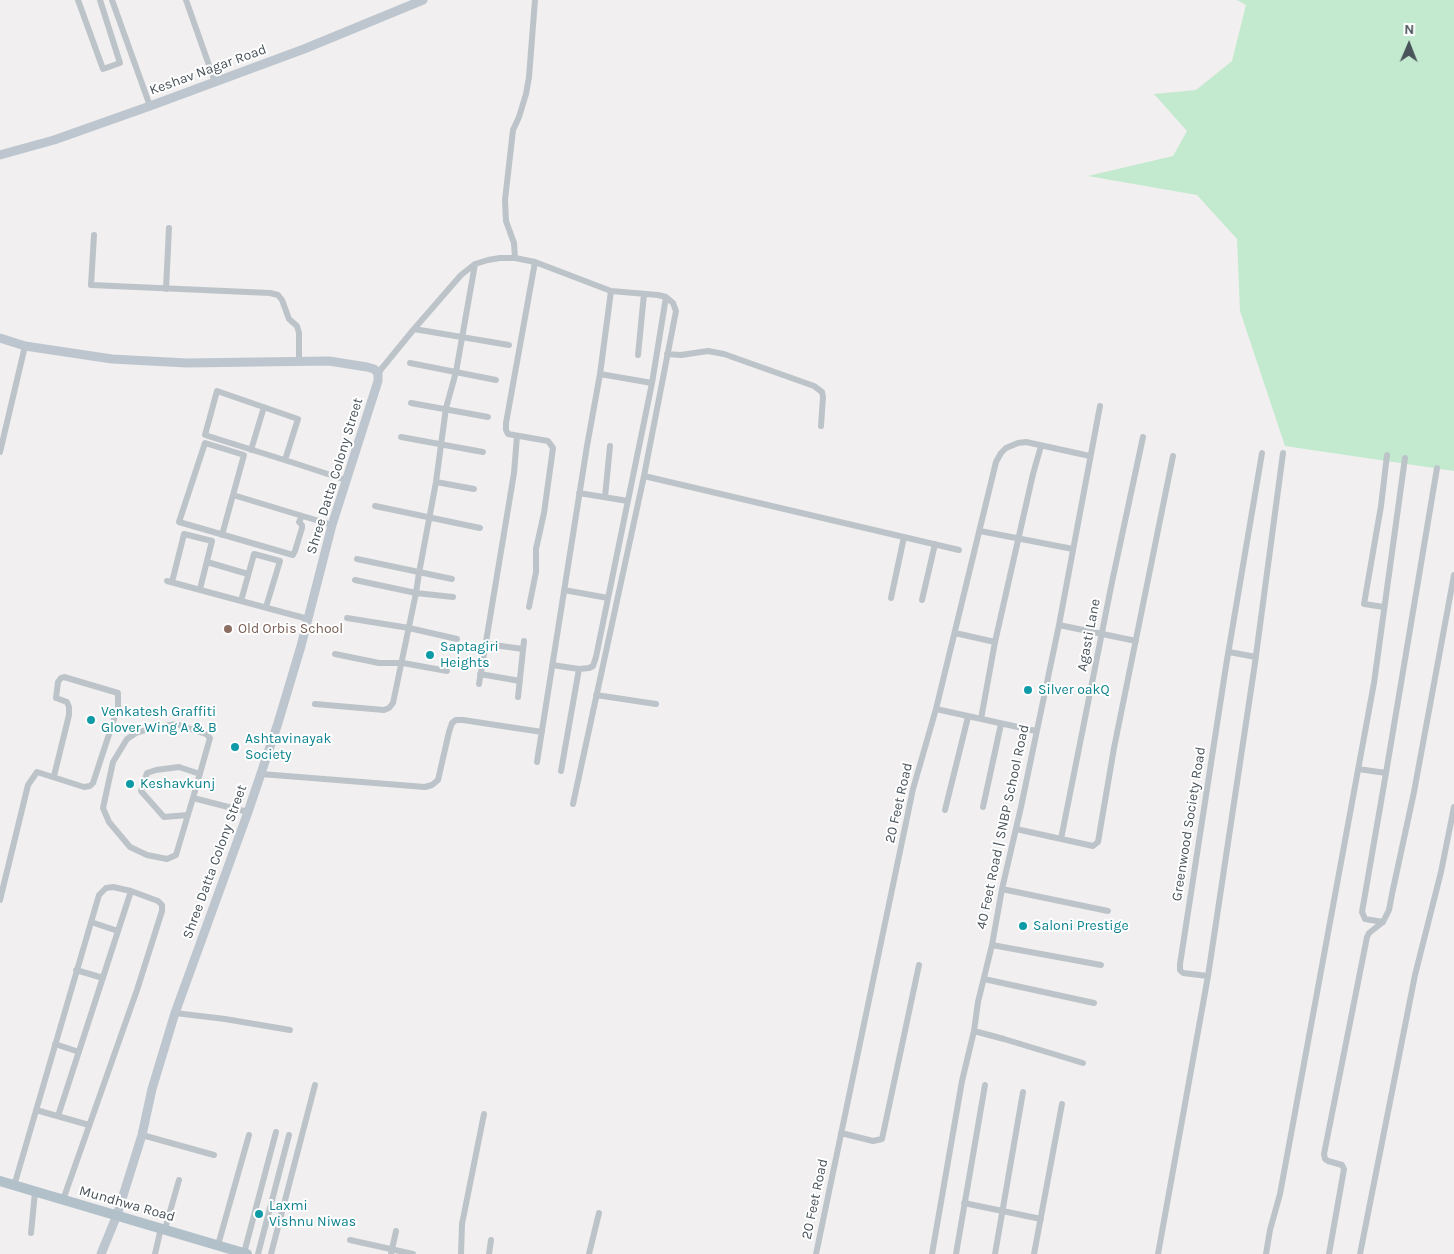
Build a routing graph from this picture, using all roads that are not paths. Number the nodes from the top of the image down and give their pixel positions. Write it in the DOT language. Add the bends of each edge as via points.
graph roads {
  1 [pos="78,0"];
  2 [pos="100,0"];
  3 [pos="112,0"];
  4 [pos="186,0"];
  5 [pos="422,0"];
  6 [pos="535,0"];
  7 [pos="215,82"];
  8 [pos="150,106"];
  9 [pos="0,155"];
  10 [pos="169,228"];
  11 [pos="94,235"];
  12 [pos="515,258"];
  13 [pos="535,262"];
  14 [pos="475,264"];
  15 [pos="166,289"];
  16 [pos="612,291"];
  17 [pos="644,294"];
  18 [pos="666,297"];
  19 [pos="414,329"];
  20 [pos="462,337"];
  21 [pos="0,338"];
  22 [pos="509,345"];
  23 [pos="25,346"];
  24 [pos="667,354"];
  25 [pos="638,355"];
  26 [pos="299,362"];
  27 [pos="410,363"];
  28 [pos="456,372"];
  29 [pos="378,373"];
  30 [pos="600,374"];
  31 [pos="496,380"];
  32 [pos="652,383"];
  33 [pos="411,403"];
  34 [pos="1100,406"];
  35 [pos="264,407"];
  36 [pos="446,408"];
  37 [pos="488,417"];
  38 [pos="821,426"];
  39 [pos="517,436"];
  40 [pos="401,437"];
  41 [pos="1143,437"];
  42 [pos="442,445"];
  43 [pos="610,446"];
  44 [pos="1041,446"];
  45 [pos="251,450"];
  46 [pos="0,452"];
  47 [pos="483,452"];
  48 [pos="1262,453"];
  49 [pos="1283,453"];
  50 [pos="1387,455"];
  51 [pos="1090,456"];
  52 [pos="1174,456"];
  53 [pos="1405,458"];
  54 [pos="285,460"];
  55 [pos="1437,468"];
  56 [pos="644,476"];
  57 [pos="346,480"];
  58 [pos="436,482"];
  59 [pos="474,490"];
  60 [pos="579,493"];
  61 [pos="233,495"];
  62 [pos="605,497"];
  63 [pos="628,502"];
  64 [pos="375,506"];
  65 [pos="302,516"];
  66 [pos="429,517"];
  67 [pos="332,525"];
  68 [pos="480,528"];
  69 [pos="980,531"];
  70 [pos="222,535"];
  71 [pos="904,537"];
  72 [pos="1018,539"];
  73 [pos="935,544"];
  74 [pos="1072,549"];
  75 [pos="959,550"];
  76 [pos="356,559"];
  77 [pos="207,562"];
  78 [pos="418,573"];
  79 [pos="248,574"];
  80 [pos="1454,575"];
  81 [pos="452,579"];
  82 [pos="354,580"];
  83 [pos="200,589"];
  84 [pos="564,590"];
  85 [pos="416,593"];
  86 [pos="453,597"];
  87 [pos="608,598"];
  88 [pos="891,598"];
  89 [pos="241,600"];
  90 [pos="922,600"];
  91 [pos="529,606"];
  92 [pos="266,607"];
  93 [pos="1384,607"];
  94 [pos="347,618"];
  95 [pos="308,619"];
  96 [pos="1059,625"];
  97 [pos="409,628"];
  98 [pos="955,633"];
  99 [pos="1102,635"];
  100 [pos="457,639"];
  101 [pos="524,641"];
  102 [pos="1136,641"];
  103 [pos="995,642"];
  104 [pos="486,644"];
  105 [pos="523,649"];
  106 [pos="1228,652"];
  107 [pos="335,654"];
  108 [pos="1256,657"];
  109 [pos="403,663"];
  110 [pos="552,665"];
  111 [pos="579,669"];
  112 [pos="447,671"];
  113 [pos="480,674"];
  114 [pos="520,681"];
  115 [pos="479,684"];
  116 [pos="596,695"];
  117 [pos="518,697"];
  118 [pos="315,704"];
  119 [pos="656,704"];
  120 [pos="936,710"];
  121 [pos="968,716"];
  122 [pos="981,719"];
  123 [pos="1001,724"];
  124 [pos="1036,731"];
  125 [pos="542,732"];
  126 [pos="537,762"];
  127 [pos="1358,769"];
  128 [pos="561,771"];
  129 [pos="1386,773"];
  130 [pos="200,774"];
  131 [pos="261,774"];
  132 [pos="54,776"];
  133 [pos="193,798"];
  134 [pos="573,804"];
  135 [pos="983,807"];
  136 [pos="1454,807"];
  137 [pos="945,810"];
  138 [pos="248,812"];
  139 [pos="188,815"];
  140 [pos="1016,829"];
  141 [pos="1061,839"];
  142 [pos="1002,888"];
  143 [pos="131,891"];
  144 [pos="0,900"];
  145 [pos="1108,910"];
  146 [pos="91,922"];
  147 [pos="1383,922"];
  148 [pos="118,931"];
  149 [pos="992,945"];
  150 [pos="919,965"];
  151 [pos="1101,966"];
  152 [pos="76,970"];
  153 [pos="1208,976"];
  154 [pos="103,978"];
  155 [pos="984,979"];
  156 [pos="1094,1003"];
  157 [pos="175,1013"];
  158 [pos="290,1030"];
  159 [pos="974,1031"];
  160 [pos="55,1044"];
  161 [pos="79,1052"];
  162 [pos="1083,1063"];
  163 [pos="315,1085"];
  164 [pos="985,1085"];
  165 [pos="1023,1092"];
  166 [pos="1062,1104"];
  167 [pos="36,1110"];
  168 [pos="484,1114"];
  169 [pos="58,1116"];
  170 [pos="89,1125"];
  171 [pos="276,1132"];
  172 [pos="841,1133"];
  173 [pos="142,1135"];
  174 [pos="248,1135"];
  175 [pos="289,1135"];
  176 [pos="214,1155"];
  177 [pos="179,1180"];
  178 [pos="0,1181"];
  179 [pos="14,1186"];
  180 [pos="35,1192"];
  181 [pos="62,1200"];
  182 [pos="964,1203"];
  183 [pos="1002,1211"];
  184 [pos="599,1213"];
  185 [pos="117,1215"];
  186 [pos="1041,1219"];
  187 [pos="163,1229"];
  188 [pos="396,1231"];
  189 [pos="31,1233"];
  190 [pos="350,1240"];
  191 [pos="491,1240"];
  192 [pos="218,1245"];
  193 [pos="392,1252"];
  194 [pos="101,1254"];
  195 [pos="155,1254"];
  196 [pos="245,1254"];
  197 [pos="258,1254"];
  198 [pos="271,1254"];
  199 [pos="413,1254"];
  200 [pos="461,1254"];
  201 [pos="489,1254"];
  202 [pos="589,1254"];
  203 [pos="816,1254"];
  204 [pos="932,1254"];
  205 [pos="956,1254"];
  206 [pos="995,1254"];
  207 [pos="1034,1254"];
  208 [pos="1158,1254"];
  209 [pos="1266,1254"];
  210 [pos="1329,1254"];
  211 [pos="1360,1254"];
  1 -- 2 [label="street" via="103,69 120,63"];
  3 -- 8 [label="street"];
  4 -- 7 [label="street"];
  5 -- 7 [label="street, Keshav Nagar Road"];
  6 -- 12 [label="street" via="528,86 513,130 505,200 506,221 514,243"];
  7 -- 8 [label="street, Keshav Nagar Road"];
  8 -- 9 [label="street, Keshav Nagar Road" via="54,140"];
  10 -- 15 [label="street"];
  11 -- 15 [label="street" via="91,285"];
  12 -- 13 [label="street"];
  12 -- 14 [label="street"];
  13 -- 16 [label="street"];
  13 -- 39 [label="street" via="506,423 508,434"];
  14 -- 19 [label="street" via="461,275"];
  14 -- 20 [label="street"];
  15 -- 26 [label="street" via="278,295 289,319 297,326"];
  16 -- 17 [label="street"];
  16 -- 30 [label="street"];
  17 -- 18 [label="street"];
  17 -- 25 [label="street"];
  18 -- 24 [label="street" via="674,303 676,311"];
  18 -- 32 [label="street"];
  19 -- 20 [label="street"];
  19 -- 29 [label="street"];
  20 -- 22 [label="street"];
  20 -- 28 [label="street"];
  21 -- 23 [label="street"];
  23 -- 26 [label="street" via="112,359 187,363"];
  23 -- 46 [label="street"];
  24 -- 38 [label="street" via="708,351 724,354 814,386 823,397"];
  24 -- 56 [label="street"];
  26 -- 29 [label="street" via="348,363 374,369"];
  27 -- 28 [label="street"];
  28 -- 31 [label="street"];
  28 -- 36 [label="street"];
  29 -- 57 [label="street, Shree Datta Colony Street"];
  30 -- 32 [label="street"];
  30 -- 60 [label="street"];
  32 -- 63 [label="street"];
  33 -- 36 [label="street"];
  34 -- 51 [label="street, 40 Feet Road | SNBP School Road"];
  35 -- 45 [label="street"];
  35 -- 45 [label="street" via="217,391 216,394 205,435"];
  35 -- 54 [label="street" via="298,419"];
  36 -- 37 [label="street"];
  36 -- 42 [label="street"];
  39 -- 91 [label="street" via="548,441 552,448"];
  39 -- 104 [label="street"];
  40 -- 42 [label="street"];
  41 -- 99 [label="street, Agasti Lane"];
  42 -- 47 [label="street"];
  42 -- 58 [label="street"];
  43 -- 62 [label="street"];
  44 -- 51 [label="street, 20 Feet Road"];
  44 -- 69 [label="street, 20 Feet Road" via="1018,443 1001,453"];
  44 -- 72 [label="street"];
  45 -- 54 [label="street"];
  48 -- 106 [label="street, Greenwood Society Road"];
  49 -- 108 [label="street"];
  50 -- 93 [label="street" via="1364,604"];
  51 -- 74 [label="street, 40 Feet Road | SNBP School Road"];
  52 -- 102 [label="street"];
  53 -- 93 [label="street"];
  54 -- 57 [label="street"];
  55 -- 129 [label="street"];
  56 -- 71 [label="street"];
  56 -- 116 [label="street"];
  57 -- 67 [label="street, Shree Datta Colony Street"];
  58 -- 59 [label="street"];
  58 -- 66 [label="street"];
  60 -- 62 [label="street"];
  60 -- 84 [label="street"];
  61 -- 65 [label="street"];
  61 -- 70 [label="street"];
  61 -- 70 [label="street" via="244,455 205,443 179,522"];
  62 -- 63 [label="street"];
  63 -- 87 [label="street"];
  64 -- 66 [label="street"];
  65 -- 67 [label="street"];
  65 -- 70 [label="street" via="299,522 302,528 293,555"];
  66 -- 68 [label="street"];
  66 -- 78 [label="street"];
  67 -- 95 [label="street, Shree Datta Colony Street"];
  69 -- 72 [label="street"];
  69 -- 98 [label="street, 20 Feet Road"];
  71 -- 73 [label="street"];
  71 -- 88 [label="street"];
  72 -- 74 [label="street"];
  72 -- 103 [label="street"];
  73 -- 75 [label="street"];
  73 -- 90 [label="street"];
  74 -- 96 [label="street, 40 Feet Road | SNBP School Road"];
  76 -- 78 [label="street"];
  77 -- 79 [label="street"];
  77 -- 83 [label="street"];
  77 -- 83 [label="street" via="212,541 184,534 170,581"];
  78 -- 81 [label="street"];
  78 -- 85 [label="street"];
  79 -- 89 [label="street"];
  79 -- 92 [label="street" via="254,554 280,561"];
  80 -- 147 [label="street" via="1412,802 1389,910"];
  82 -- 85 [label="street"];
  83 -- 89 [label="street"];
  84 -- 87 [label="street"];
  84 -- 110 [label="street"];
  85 -- 86 [label="street"];
  85 -- 97 [label="street"];
  87 -- 111 [label="street" via="594,663 589,668"];
  89 -- 92 [label="street"];
  92 -- 95 [label="street"];
  93 -- 127 [label="street"];
  94 -- 97 [label="street"];
  95 -- 131 [label="street, Shree Datta Colony Street"];
  96 -- 99 [label="street"];
  96 -- 124 [label="street, 40 Feet Road | SNBP School Road"];
  97 -- 100 [label="street"];
  97 -- 109 [label="street"];
  98 -- 103 [label="street"];
  98 -- 120 [label="street, 20 Feet Road"];
  99 -- 102 [label="street"];
  99 -- 141 [label="street, Agasti Lane"];
  101 -- 105 [label="street"];
  102 -- 141 [label="street" via="1098,842 1092,846"];
  103 -- 122 [label="street"];
  104 -- 105 [label="street"];
  104 -- 113 [label="street"];
  105 -- 114 [label="street"];
  106 -- 108 [label="street"];
  106 -- 153 [label="street, Greenwood Society Road" via="1180,964 1182,973"];
  107 -- 109 [label="street" via="379,663"];
  108 -- 153 [label="street"];
  109 -- 112 [label="street"];
  109 -- 118 [label="street" via="389,708"];
  110 -- 111 [label="street"];
  110 -- 125 [label="street"];
  111 -- 128 [label="street"];
  113 -- 114 [label="street"];
  113 -- 115 [label="street"];
  114 -- 117 [label="street"];
  116 -- 119 [label="street"];
  116 -- 134 [label="street"];
  120 -- 121 [label="street"];
  120 -- 172 [label="street, 20 Feet Road" via="913,789"];
  121 -- 122 [label="street"];
  121 -- 137 [label="street"];
  122 -- 123 [label="street"];
  123 -- 124 [label="street"];
  123 -- 135 [label="street"];
  124 -- 140 [label="street, 40 Feet Road | SNBP School Road"];
  125 -- 126 [label="street"];
  125 -- 131 [label="street" via="456,720 448,732 438,780 424,787"];
  127 -- 129 [label="street"];
  127 -- 209 [label="street" via="1280,1194"];
  129 -- 147 [label="street" via="1362,912 1365,919"];
  130 -- 133 [label="street"];
  130 -- 139 [label="street" via="179,767 156,770 147,773 141,791 164,817"];
  130 -- 139 [label="street" via="210,738 176,724 136,733 127,739 113,762 103,808 109,822 130,847 148,855 172,858 176,855"];
  131 -- 138 [label="street, Shree Datta Colony Street"];
  132 -- 132 [label="street" via="84,787 93,784 118,707 118,693 61,678 56,698 67,702 69,715"];
  132 -- 144 [label="street" via="37,772 28,785"];
  133 -- 138 [label="street"];
  133 -- 139 [label="street"];
  136 -- 211 [label="street" via="1413,984"];
  138 -- 157 [label="street, Shree Datta Colony Street"];
  140 -- 141 [label="street"];
  140 -- 142 [label="street, 40 Feet Road | SNBP School Road"];
  142 -- 145 [label="street"];
  142 -- 149 [label="street, 40 Feet Road | SNBP School Road"];
  143 -- 146 [label="street" via="113,887 101,890"];
  143 -- 148 [label="street"];
  143 -- 170 [label="street" via="158,901 162,911"];
  146 -- 148 [label="street"];
  146 -- 152 [label="street"];
  147 -- 210 [label="street" via="1367,937 1324,1154 1325,1159 1342,1165 1344,1169"];
  148 -- 154 [label="street"];
  149 -- 151 [label="street"];
  149 -- 155 [label="street, 40 Feet Road | SNBP School Road"];
  150 -- 172 [label="street" via="882,1139 874,1141"];
  152 -- 154 [label="street"];
  152 -- 160 [label="street"];
  153 -- 208 [label="street"];
  154 -- 161 [label="street"];
  155 -- 156 [label="street"];
  155 -- 159 [label="street, 40 Feet Road | SNBP School Road"];
  157 -- 158 [label="street"];
  157 -- 173 [label="street, Shree Datta Colony Street"];
  159 -- 162 [label="street"];
  159 -- 204 [label="street, 40 Feet Road | SNBP School Road" via="962,1081"];
  160 -- 161 [label="street"];
  160 -- 167 [label="street"];
  161 -- 169 [label="street"];
  163 -- 198 [label="street"];
  164 -- 182 [label="street"];
  165 -- 183 [label="street"];
  166 -- 186 [label="street"];
  167 -- 169 [label="street"];
  167 -- 179 [label="street"];
  168 -- 200 [label="street" via="462,1224"];
  169 -- 170 [label="street"];
  170 -- 181 [label="street"];
  171 -- 196 [label="street"];
  172 -- 203 [label="street, 20 Feet Road"];
  173 -- 176 [label="street"];
  173 -- 185 [label="street, Shree Datta Colony Street"];
  174 -- 192 [label="street"];
  175 -- 197 [label="street"];
  177 -- 187 [label="street"];
  178 -- 179 [label="main road, Mundhwa Road"];
  179 -- 180 [label="main road, Mundhwa Road"];
  180 -- 181 [label="main road, Mundhwa Road"];
  180 -- 189 [label="street"];
  181 -- 185 [label="main road, Mundhwa Road"];
  182 -- 183 [label="street"];
  182 -- 205 [label="street"];
  183 -- 186 [label="street"];
  183 -- 206 [label="street"];
  184 -- 202 [label="street"];
  185 -- 187 [label="main road, Mundhwa Road"];
  185 -- 194 [label="street, Shree Datta Colony Street"];
  186 -- 207 [label="street"];
  187 -- 192 [label="main road, Mundhwa Road"];
  187 -- 195 [label="street"];
  188 -- 193 [label="street"];
  190 -- 193 [label="street"];
  191 -- 201 [label="street"];
  192 -- 196 [label="main road, Mundhwa Road"];
  193 -- 199 [label="street"];
}
